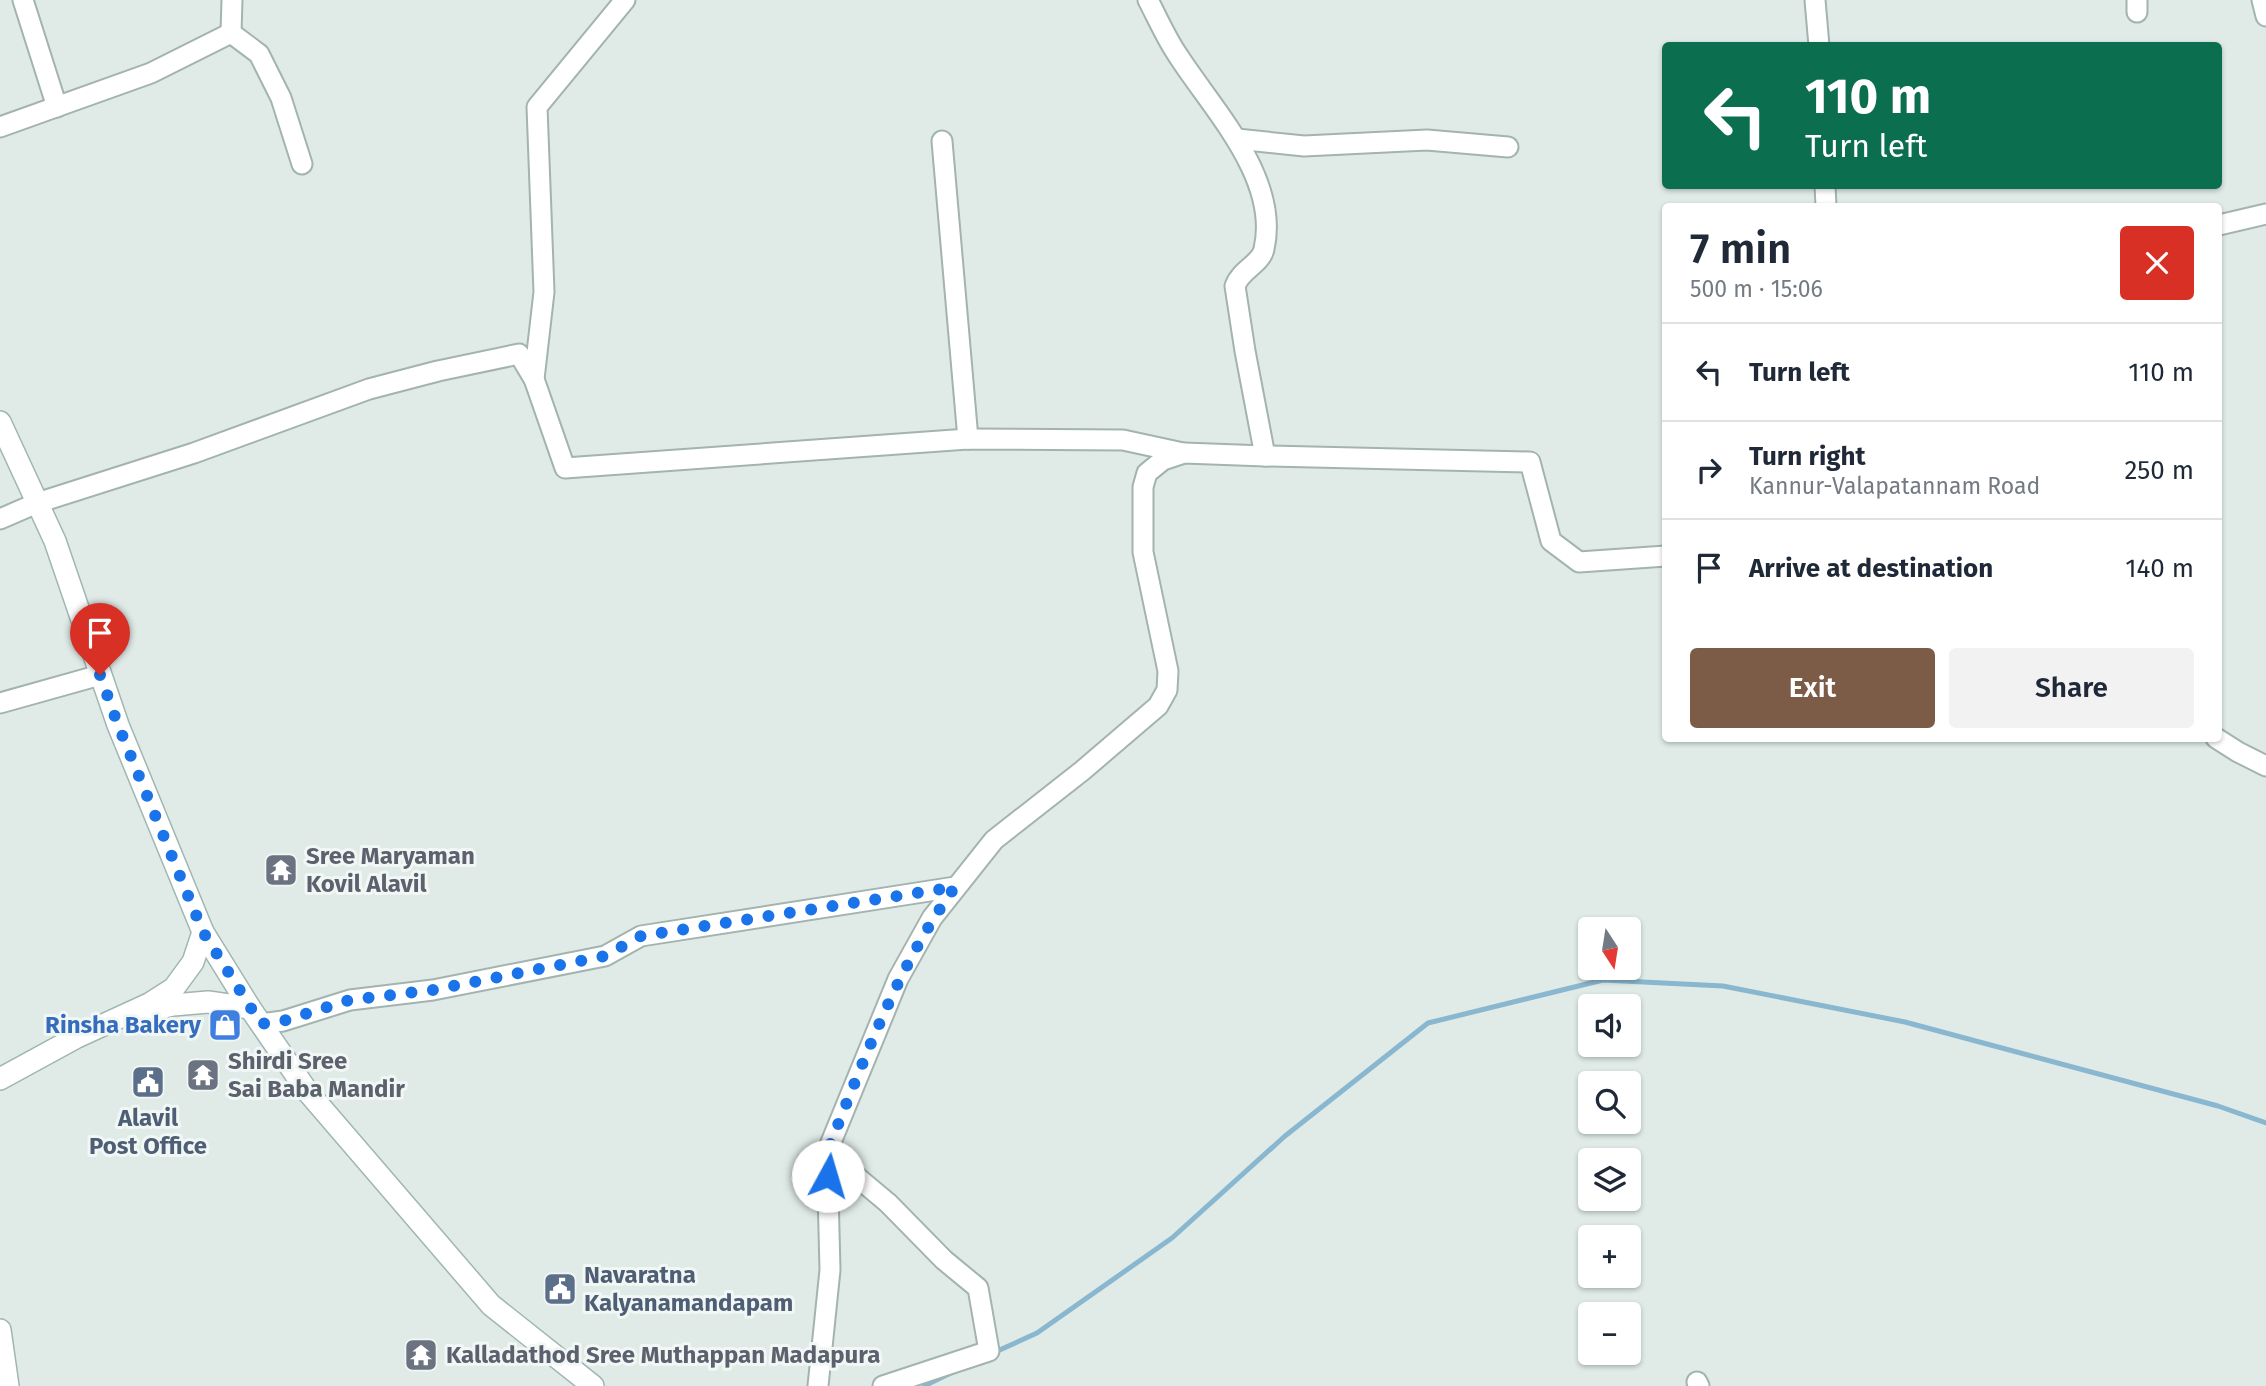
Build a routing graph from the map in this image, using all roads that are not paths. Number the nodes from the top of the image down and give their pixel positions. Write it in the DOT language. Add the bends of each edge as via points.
graph roads {
  1 [pos="23,0"];
  2 [pos="232,0"];
  3 [pos="625,0"];
  4 [pos="1148,0"];
  5 [pos="1815,0"];
  6 [pos="2263,0"];
  7 [pos="2266,16"];
  8 [pos="230,33"];
  9 [pos="1819,42"];
  10 [pos="57,107"];
  11 [pos="0,127"];
  12 [pos="1237,139"];
  13 [pos="942,141"];
  14 [pos="1508,147"];
  15 [pos="302,164"];
  16 [pos="2266,214"];
  17 [pos="2222,224"];
  18 [pos="534,379"];
  19 [pos="0,422"];
  20 [pos="968,439"];
  21 [pos="1184,453"];
  22 [pos="1265,456"];
  23 [pos="37,503"];
  24 [pos="0,519"];
  25 [pos="1662,556"];
  26 [pos="100,675"];
  27 [pos="0,703"];
  28 [pos="2222,742"];
  29 [pos="2266,766"];
  30 [pos="955,887"];
  31 [pos="203,932"];
  32 [pos="255,1016"];
  33 [pos="121,1017"];
  34 [pos="0,1079"];
  35 [pos="827,1152"];
  36 [pos="0,1329"];
  37 [pos="8,1386"];
  38 [pos="593,1386"];
  39 [pos="818,1386"];
  40 [pos="883,1386"];
  1 -- 10 [label="street"];
  2 -- 8 [label="street"];
  3 -- 18 [label="street" via="537,107 544,292"];
  4 -- 12 [label="street" via="1177,55"];
  5 -- 9 [label="street"];
  6 -- 7 [label="street"];
  8 -- 10 [label="street" via="151,74"];
  8 -- 15 [label="street" via="259,54 281,98"];
  10 -- 11 [label="street"];
  12 -- 14 [label="street" via="1304,146 1427,140"];
  12 -- 22 [label="street" via="1262,195 1268,231 1264,254 1235,286"];
  13 -- 20 [label="street"];
  16 -- 17 [label="street"];
  18 -- 20 [label="street" via="565,468"];
  18 -- 23 [label="street" via="519,354 438,371 369,389 194,453"];
  19 -- 23 [label="main road"];
  20 -- 21 [label="street" via="1123,440"];
  21 -- 22 [label="street"];
  21 -- 30 [label="street" via="1163,460 1147,473 1143,487 1143,552 1167,690 1158,706 994,840"];
  22 -- 25 [label="street" via="1530,461 1551,541 1579,562"];
  23 -- 24 [label="street"];
  23 -- 26 [label="main road" via="55,541"];
  26 -- 27 [label="street"];
  26 -- 31 [label="main road"];
  28 -- 29 [label="street"];
  30 -- 32 [label="street" via="641,936 605,956 433,990 350,1000 283,1021"];
  30 -- 35 [label="street" via="898,979"];
  31 -- 32 [label="main road"];
  31 -- 33 [label="main road" via="193,962 174,988"];
  32 -- 33 [label="main road" via="208,1002"];
  32 -- 38 [label="main road" via="307,1091 491,1305"];
  33 -- 34 [label="main road"];
  35 -- 39 [label="street" via="830,1270"];
  35 -- 40 [label="street" via="978,1289 989,1351"];
  36 -- 37 [label="main road"];
}
